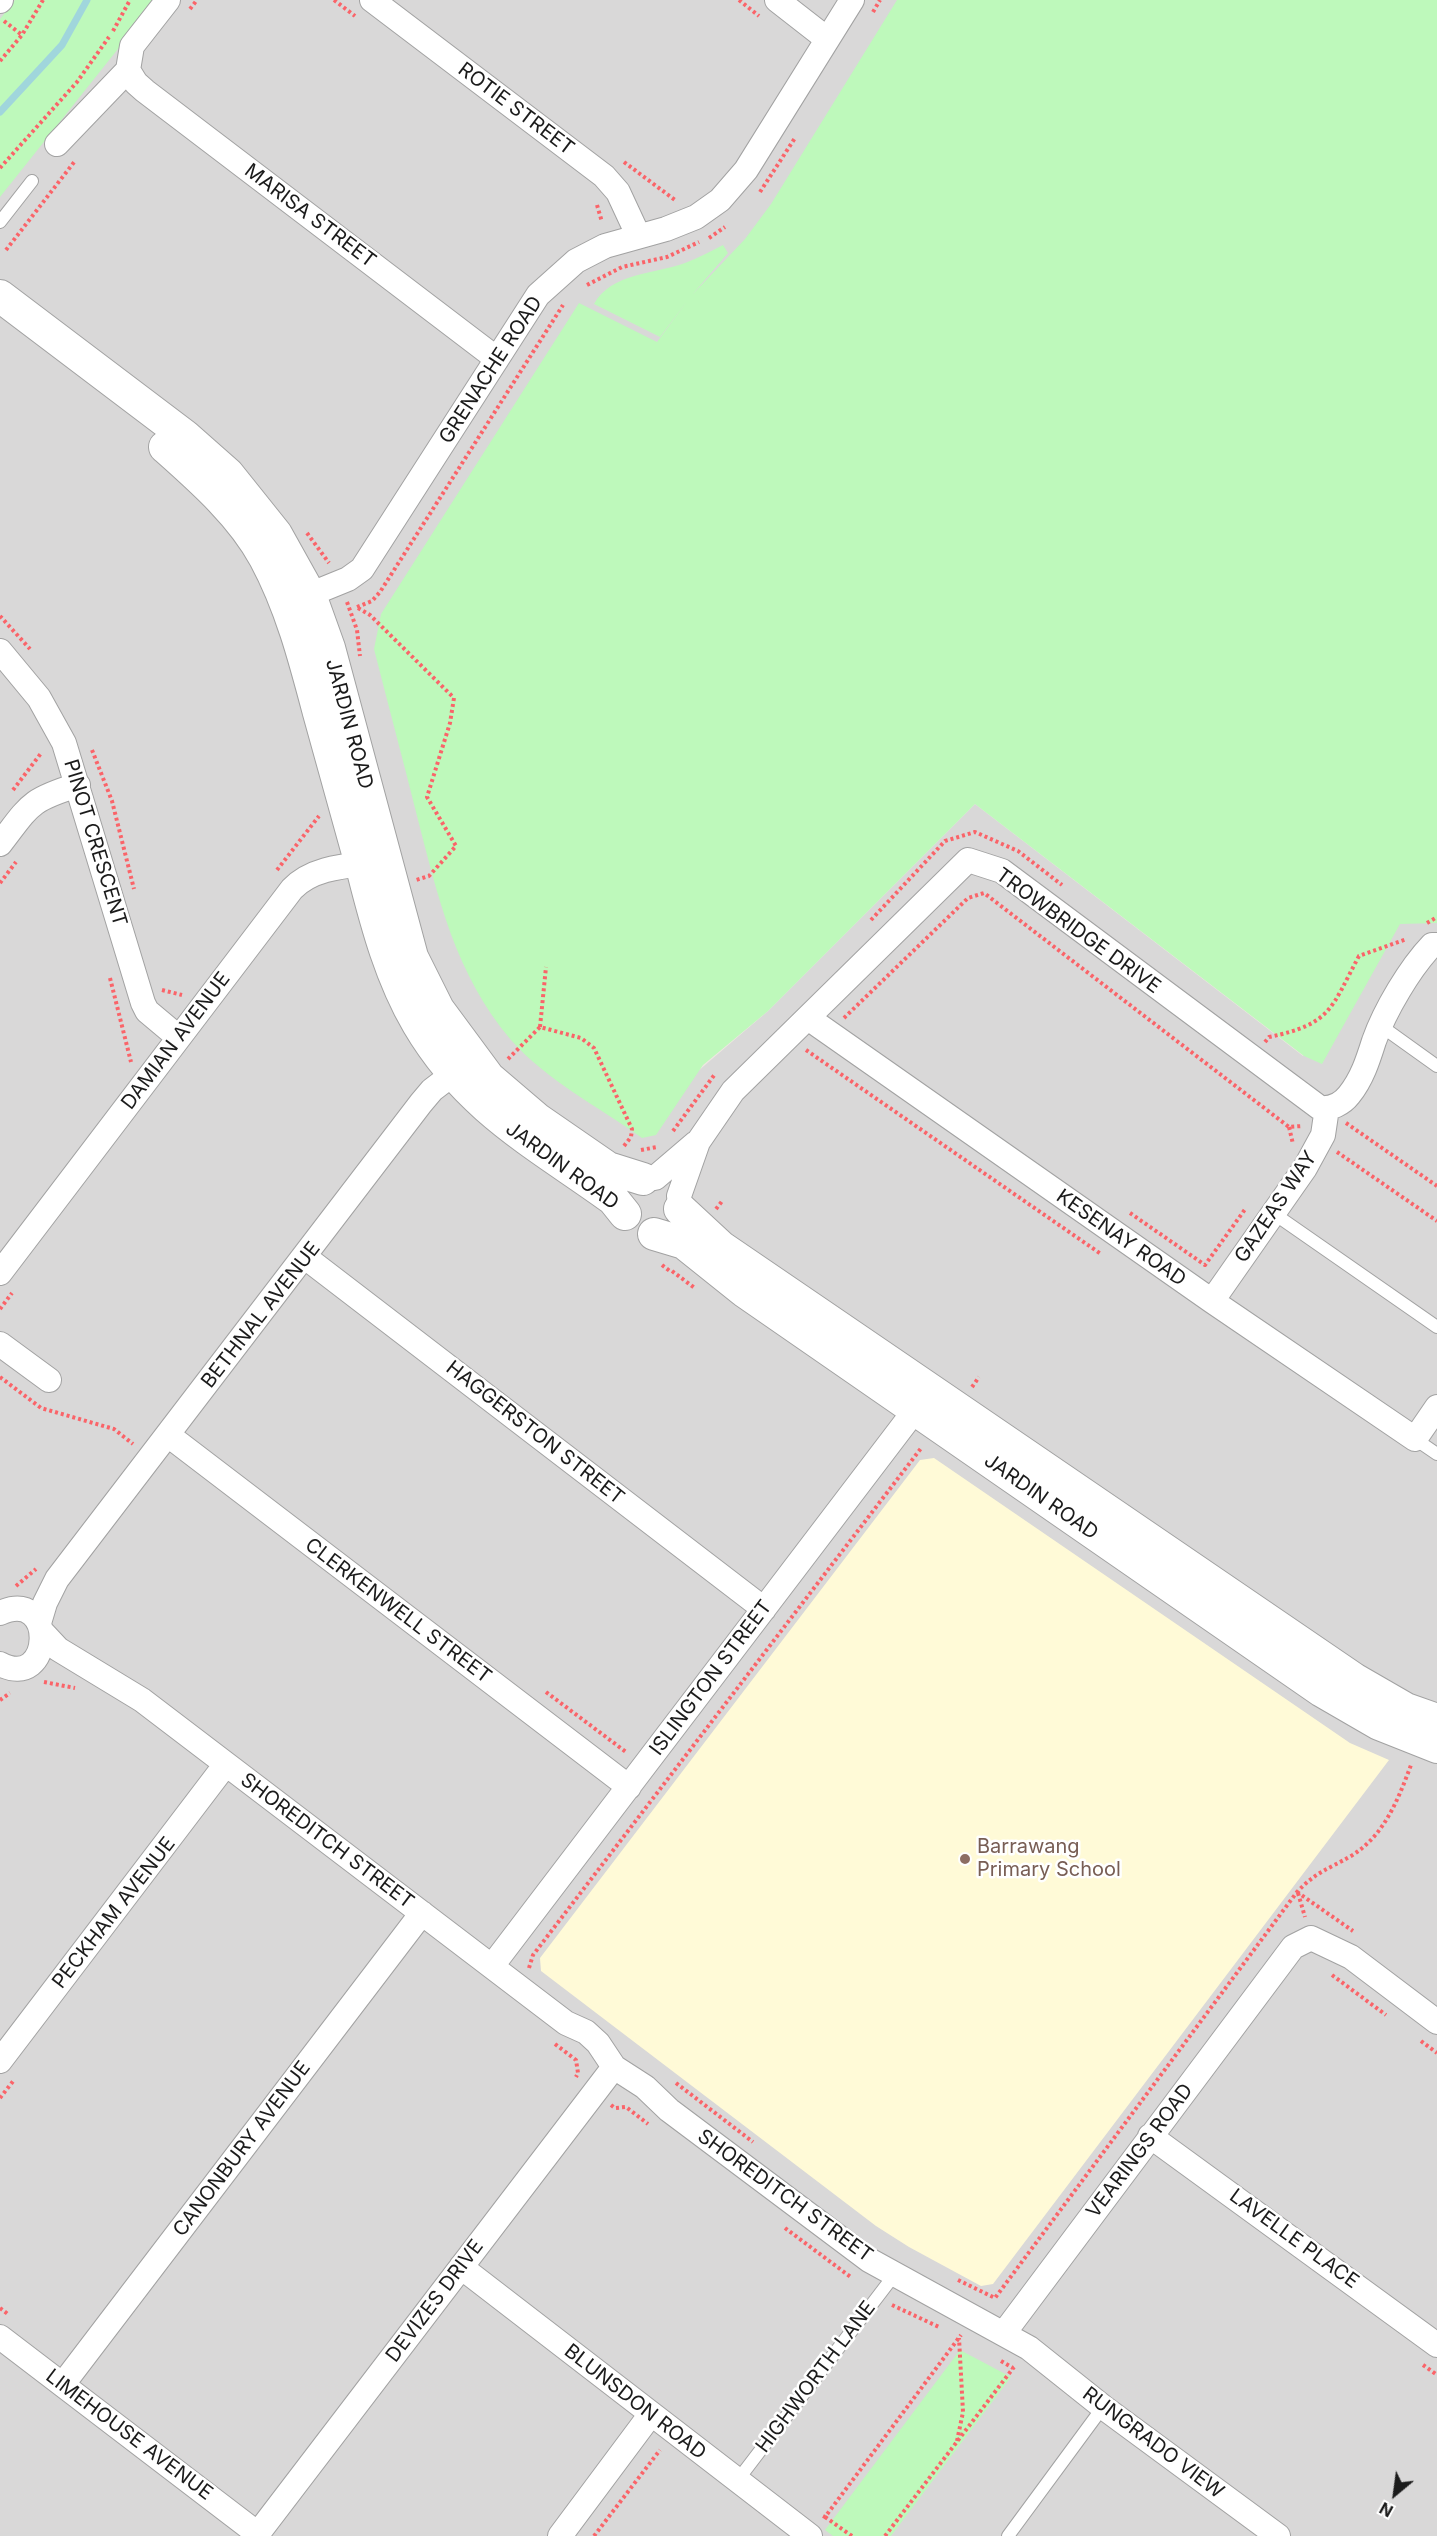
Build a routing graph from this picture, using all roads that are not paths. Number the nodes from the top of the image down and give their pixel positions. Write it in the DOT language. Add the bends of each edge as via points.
graph roads {
  1 [pos="168,0"];
  2 [pos="372,0"];
  3 [pos="777,0"];
  4 [pos="852,0"];
  5 [pos="827,39"];
  6 [pos="128,70"];
  7 [pos="57,144"];
  8 [pos="32,181"];
  9 [pos="0,222"];
  10 [pos="638,235"];
  11 [pos="0,296"];
  12 [pos="0,323"];
  13 [pos="497,359"];
  14 [pos="298,599"];
  15 [pos="0,651"];
  16 [pos="78,786"];
  17 [pos="10,850"];
  18 [pos="373,862"];
  19 [pos="1432,935"];
  20 [pos="808,1018"];
  21 [pos="1381,1026"];
  22 [pos="178,1037"];
  23 [pos="464,1066"];
  24 [pos="1437,1066"];
  25 [pos="1324,1124"];
  26 [pos="698,1142"];
  27 [pos="662,1174"];
  28 [pos="1273,1213"];
  29 [pos="625,1214"];
  30 [pos="654,1234"];
  31 [pos="305,1257"];
  32 [pos="0,1273"];
  33 [pos="1212,1301"];
  34 [pos="1437,1327"];
  35 [pos="0,1344"];
  36 [pos="49,1380"];
  37 [pos="922,1401"];
  38 [pos="1437,1407"];
  39 [pos="168,1435"];
  40 [pos="1415,1439"];
  41 [pos="1437,1454"];
  42 [pos="57,1579"];
  43 [pos="764,1609"];
  44 [pos="4,1612"];
  45 [pos="41,1628"];
  46 [pos="84,1666"];
  47 [pos="15,1674"];
  48 [pos="1431,1736"];
  49 [pos="226,1764"];
  50 [pos="629,1787"];
  51 [pos="422,1913"];
  52 [pos="492,1966"];
  53 [pos="1437,2022"];
  54 [pos="0,2061"];
  55 [pos="604,2080"];
  56 [pos="1150,2136"];
  57 [pos="461,2267"];
  58 [pos="895,2274"];
  59 [pos="1004,2333"];
  60 [pos="0,2337"];
  61 [pos="1437,2345"];
  62 [pos="1029,2348"];
  63 [pos="63,2384"];
  64 [pos="1103,2407"];
  65 [pos="651,2414"];
  66 [pos="737,2481"];
  67 [pos="257,2535"];
  68 [pos="560,2536"];
  69 [pos="810,2536"];
  70 [pos="1008,2536"];
  71 [pos="1278,2536"];
  1 -- 6 [label="street" via="132,46"];
  2 -- 10 [label="street, ROTIE STREET" via="604,176 618,192"];
  3 -- 5 [label="street"];
  4 -- 5 [label="street, GRENACHE ROAD"];
  5 -- 10 [label="street, GRENACHE ROAD" via="746,170 720,200 696,217 666,230"];
  6 -- 7 [label="street"];
  6 -- 13 [label="street, MARISA STREET" via="146,91"];
  8 -- 9 [label="lane"];
  10 -- 13 [label="street, GRENACHE ROAD" via="576,261 538,295"];
  11 -- 14 [label="street, JARDIN ROAD" via="228,474 276,534"];
  12 -- 14 [label="street, JARDIN ROAD" via="195,474 232,513"];
  13 -- 14 [label="street, GRENACHE ROAD" via="362,569"];
  14 -- 18 [label="street, JARDIN ROAD" via="305,660"];
  15 -- 16 [label="street, PINOT CRESCENT" via="39,698 64,742"];
  16 -- 17 [label="street" via="42,796 30,805"];
  16 -- 22 [label="street, PINOT CRESCENT" via="143,1003"];
  18 -- 22 [label="street, DAMIAN AVENUE" via="321,871 297,884"];
  18 -- 23 [label="street, JARDIN ROAD" via="397,983 419,1025"];
  19 -- 21 [label="street" via="1432,945 1417,960"];
  20 -- 25 [label="street, TROWBRIDGE DRIVE" via="968,860 1002,871 1259,1050 1311,1103"];
  20 -- 26 [label="street, TROWBRIDGE DRIVE" via="733,1092"];
  20 -- 33 [label="street, KESENAY ROAD" via="836,1025"];
  21 -- 24 [label="lane"];
  21 -- 25 [label="street" via="1360,1077"];
  22 -- 32 [label="street, DAMIAN AVENUE"];
  23 -- 27 [label="street, JARDIN ROAD" via="489,1078 537,1119 608,1168"];
  23 -- 29 [label="street, JARDIN ROAD" via="497,1118 613,1199"];
  23 -- 31 [label="street, BETHNAL AVENUE" via="421,1103"];
  25 -- 28 [label="street, GAZEAS WAY" via="1305,1168"];
  26 -- 27 [label="street, TROWBRIDGE DRIVE"];
  26 -- 27 [label="street, TROWBRIDGE DRIVE"];
  27 -- 29 [label="street" via="636,1183 625,1197"];
  27 -- 30 [label="street" via="674,1223"];
  27 -- 37 [label="street, JARDIN ROAD" via="721,1247"];
  28 -- 33 [label="street, GAZEAS WAY"];
  28 -- 34 [label="lane"];
  29 -- 30 [label="street" via="636,1229"];
  30 -- 37 [label="street, JARDIN ROAD" via="684,1243 744,1291"];
  31 -- 39 [label="street, BETHNAL AVENUE"];
  31 -- 43 [label="street, HAGGERSTON STREET"];
  33 -- 40 [label="street, KESENAY ROAD"];
  35 -- 36 [label="street"];
  37 -- 43 [label="street, ISLINGTON STREET"];
  37 -- 48 [label="street, JARDIN ROAD" via="1322,1691 1379,1724"];
  38 -- 40 [label="street"];
  39 -- 42 [label="street, BETHNAL AVENUE"];
  39 -- 50 [label="street, CLERKENWELL STREET"];
  40 -- 41 [label="lane, KESENAY ROAD"];
  42 -- 44 [label="street, BETHNAL AVENUE" via="33,1598"];
  42 -- 45 [label="street, BETHNAL AVENUE" via="45,1603"];
  43 -- 50 [label="street, ISLINGTON STREET"];
  44 -- 45 [label="street, SHOREDITCH STREET" via="26,1612"];
  45 -- 46 [label="street, SHOREDITCH STREET" via="58,1648"];
  45 -- 47 [label="street, BETHNAL AVENUE" via="41,1650"];
  46 -- 47 [label="street, SHOREDITCH STREET" via="45,1662"];
  46 -- 49 [label="street, SHOREDITCH STREET" via="142,1700"];
  49 -- 51 [label="street, SHOREDITCH STREET"];
  49 -- 54 [label="street, PECKHAM AVENUE"];
  50 -- 52 [label="street, ISLINGTON STREET"];
  51 -- 52 [label="street, SHOREDITCH STREET"];
  51 -- 63 [label="street, CANONBURY AVENUE"];
  52 -- 55 [label="street, SHOREDITCH STREET" via="557,2031 586,2032 598,2043"];
  53 -- 56 [label="street, VEARINGS ROAD" via="1351,1957 1311,1938 1293,1947"];
  55 -- 57 [label="street, DEVIZES DRIVE"];
  55 -- 58 [label="street, SHOREDITCH STREET"];
  56 -- 59 [label="street, VEARINGS ROAD"];
  56 -- 61 [label="street, LAVELLE PLACE"];
  57 -- 65 [label="street, BLUNSDON ROAD"];
  57 -- 67 [label="street, DEVIZES DRIVE"];
  58 -- 59 [label="street, SHOREDITCH STREET"];
  58 -- 66 [label="lane, HIGHWORTH LANE"];
  59 -- 62 [label="street, SHOREDITCH STREET"];
  60 -- 63 [label="street, LIMEHOUSE AVENUE"];
  62 -- 64 [label="street, RUNGRADO VIEW"];
  63 -- 67 [label="street, LIMEHOUSE AVENUE"];
  64 -- 70 [label="lane"];
  64 -- 71 [label="street, RUNGRADO VIEW"];
  65 -- 66 [label="street, BLUNSDON ROAD"];
  65 -- 68 [label="street"];
  66 -- 69 [label="street, BLUNSDON ROAD"];
}
